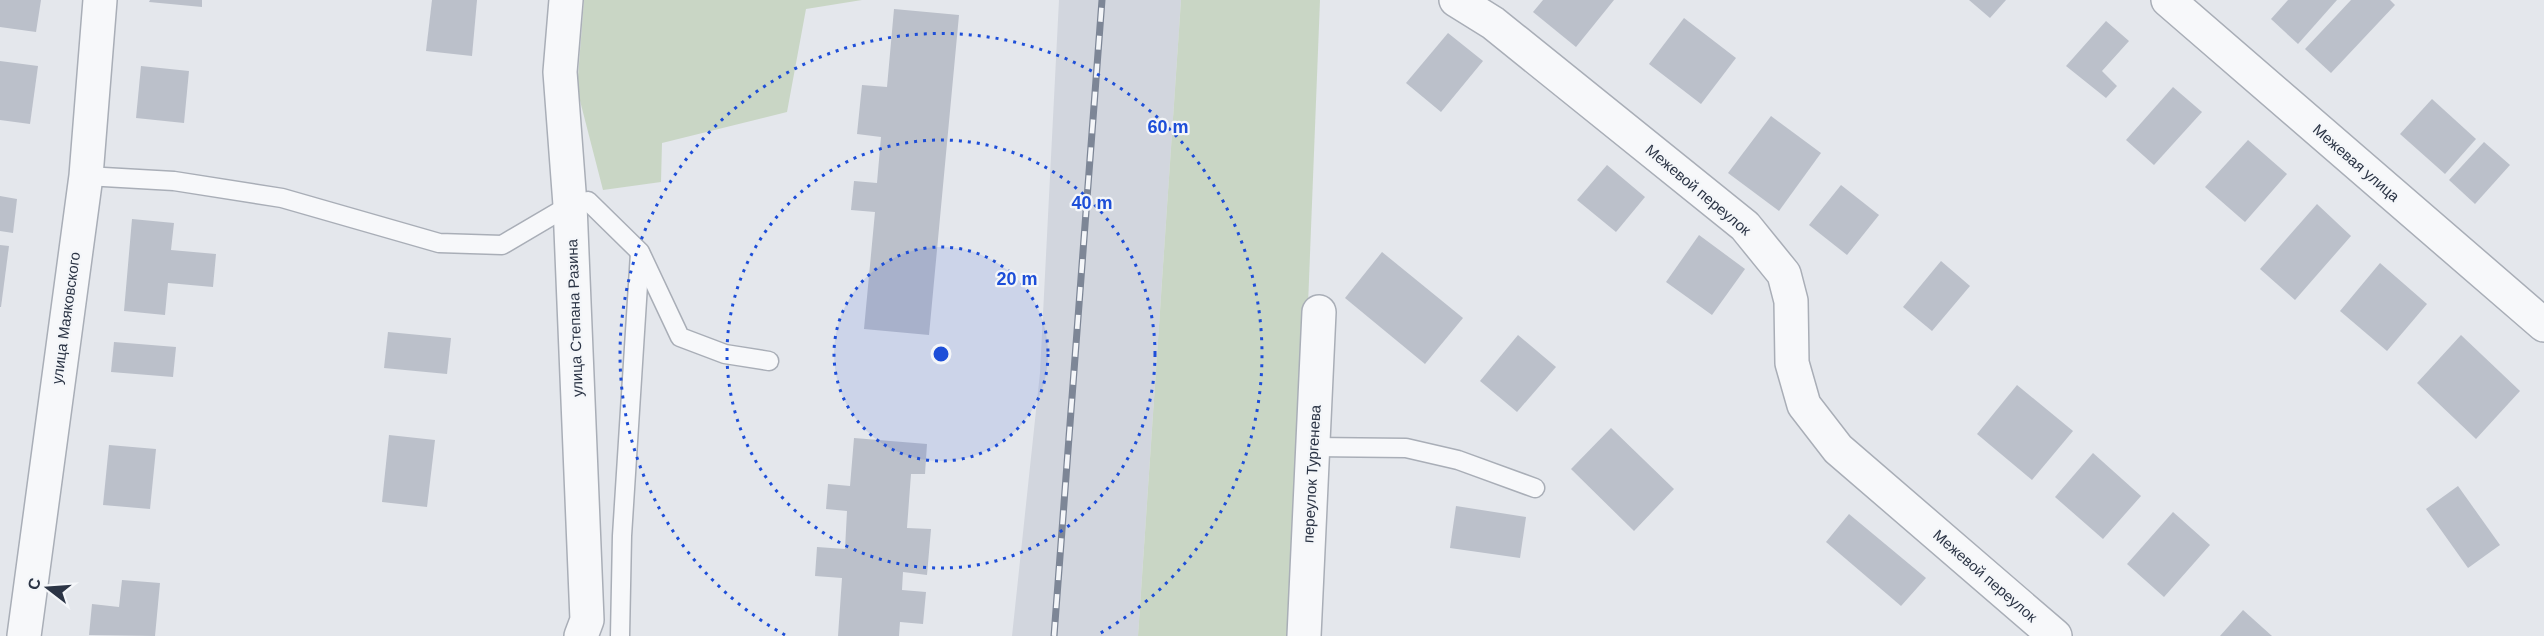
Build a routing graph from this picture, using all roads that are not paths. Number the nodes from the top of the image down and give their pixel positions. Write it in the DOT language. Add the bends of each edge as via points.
graph roads {
  1 [pos="100,0"];
  2 [pos="566,0"];
  3 [pos="1456,0"];
  4 [pos="2168,0"];
  5 [pos="86,176"];
  6 [pos="570,205"];
  7 [pos="640,252"];
  8 [pos="1319,312"];
  9 [pos="2544,325"];
  10 [pos="769,361"];
  11 [pos="1313,447"];
  12 [pos="1535,488"];
  13 [pos="24,636"];
  14 [pos="581,636"];
  15 [pos="620,636"];
  16 [pos="1304,636"];
  17 [pos="2055,636"];
  1 -- 5 [label="street, улица Маяковского"];
  2 -- 6 [label="street, улица Степана Разина" via="560,72"];
  3 -- 17 [label="street, Межевой переулок" via="1493,23 1745,226 1784,274 1791,301 1792,363 1804,405 1839,449"];
  4 -- 9 [label="street, Межевая улица"];
  5 -- 6 [label="lane" via="174,181 282,198 439,243 502,245"];
  5 -- 13 [label="street, улица Маяковского"];
  6 -- 7 [label="lane" via="588,201"];
  6 -- 14 [label="street, улица Степана Разина" via="586,620"];
  7 -- 10 [label="lane" via="681,337 724,354"];
  7 -- 15 [label="lane" via="622,536"];
  8 -- 11 [label="street, переулок Тургенева"];
  11 -- 12 [label="lane" via="1406,448 1458,460"];
  11 -- 16 [label="street, переулок Тургенева"];
}
